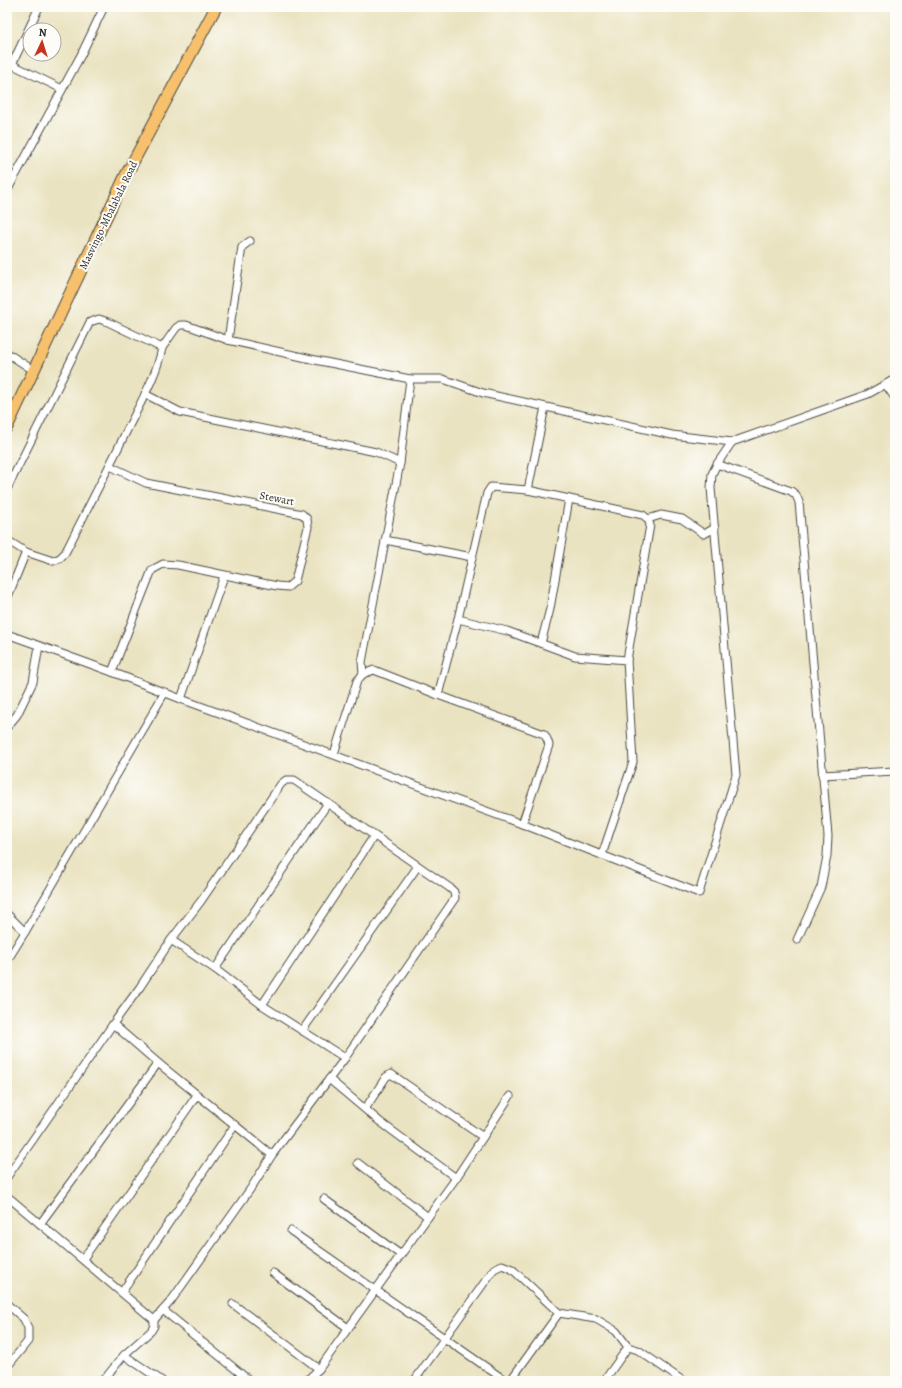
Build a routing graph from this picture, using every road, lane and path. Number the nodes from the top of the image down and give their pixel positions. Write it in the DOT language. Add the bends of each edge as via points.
graph roads {
  1 [pos="39,7"];
  2 [pos="104,7"];
  3 [pos="216,7"];
  4 [pos="13,65"];
  5 [pos="7,75"];
  6 [pos="62,89"];
  7 [pos="7,191"];
  8 [pos="250,241"];
  9 [pos="228,340"];
  10 [pos="162,348"];
  11 [pos="7,353"];
  12 [pos="33,370"];
  13 [pos="410,379"];
  14 [pos="895,379"];
  15 [pos="886,385"];
  16 [pos="145,394"];
  17 [pos="895,398"];
  18 [pos="544,407"];
  19 [pos="7,427"];
  20 [pos="732,442"];
  21 [pos="400,464"];
  22 [pos="717,464"];
  23 [pos="110,466"];
  24 [pos="7,489"];
  25 [pos="528,490"];
  26 [pos="569,499"];
  27 [pos="648,519"];
  28 [pos="716,528"];
  29 [pos="7,540"];
  30 [pos="385,540"];
  31 [pos="26,552"];
  32 [pos="472,557"];
  33 [pos="224,576"];
  34 [pos="7,599"];
  35 [pos="458,619"];
  36 [pos="7,634"];
  37 [pos="541,643"];
  38 [pos="40,646"];
  39 [pos="627,660"];
  40 [pos="112,672"];
  41 [pos="363,674"];
  42 [pos="164,692"];
  43 [pos="438,696"];
  44 [pos="182,699"];
  45 [pos="7,727"];
  46 [pos="334,754"];
  47 [pos="895,771"];
  48 [pos="822,775"];
  49 [pos="328,803"];
  50 [pos="522,824"];
  51 [pos="374,836"];
  52 [pos="602,855"];
  53 [pos="418,866"];
  54 [pos="7,914"];
  55 [pos="25,932"];
  56 [pos="171,940"];
  57 [pos="797,940"];
  58 [pos="7,961"];
  59 [pos="215,969"];
  60 [pos="262,1005"];
  61 [pos="113,1024"];
  62 [pos="302,1031"];
  63 [pos="345,1058"];
  64 [pos="158,1063"];
  65 [pos="329,1079"];
  66 [pos="197,1094"];
  67 [pos="510,1096"];
  68 [pos="365,1109"];
  69 [pos="235,1125"];
  70 [pos="482,1137"];
  71 [pos="272,1155"];
  72 [pos="358,1163"];
  73 [pos="7,1177"];
  74 [pos="456,1178"];
  75 [pos="7,1196"];
  76 [pos="324,1199"];
  77 [pos="428,1217"];
  78 [pos="40,1224"];
  79 [pos="291,1231"];
  80 [pos="401,1254"];
  81 [pos="83,1259"];
  82 [pos="273,1273"];
  83 [pos="375,1290"];
  84 [pos="122,1292"];
  85 [pos="7,1304"];
  86 [pos="233,1304"];
  87 [pos="163,1310"];
  88 [pos="558,1314"];
  89 [pos="154,1320"];
  90 [pos="348,1328"];
  91 [pos="445,1338"];
  92 [pos="628,1347"];
  93 [pos="124,1355"];
  94 [pos="7,1367"];
  95 [pos="319,1368"];
  96 [pos="103,1381"];
  97 [pos="162,1381"];
  98 [pos="250,1381"];
  99 [pos="306,1381"];
  100 [pos="414,1381"];
  101 [pos="506,1381"];
  102 [pos="510,1381"];
  103 [pos="604,1381"];
  104 [pos="684,1381"];
  1 -- 4 [label="street"];
  2 -- 6 [label="street"];
  3 -- 12 [label="highway, Masvingo-Mbalabala Road" via="126,175"];
  4 -- 5 [label="street"];
  4 -- 6 [label="street"];
  6 -- 7 [label="street"];
  8 -- 9 [label="street" via="242,247"];
  9 -- 10 [label="street" via="180,325"];
  9 -- 13 [label="street"];
  10 -- 16 [label="street"];
  10 -- 24 [label="street" via="108,322 99,319 90,322"];
  11 -- 12 [label="street"];
  12 -- 19 [label="highway, Masvingo-Mbalabala Road"];
  13 -- 18 [label="street" via="443,379 482,393"];
  13 -- 21 [label="street"];
  14 -- 15 [label="street"];
  15 -- 17 [label="street"];
  15 -- 20 [label="street" via="868,394"];
  16 -- 21 [label="street" via="180,412 376,452"];
  16 -- 23 [label="street"];
  18 -- 20 [label="street" via="672,435"];
  18 -- 25 [label="street"];
  20 -- 22 [label="street"];
  21 -- 30 [label="street"];
  22 -- 28 [label="street" via="712,474 711,488"];
  22 -- 48 [label="street" via="791,491 799,502"];
  23 -- 31 [label="street" via="65,553 53,561"];
  23 -- 33 [label="street, Stewart" via="146,483 302,514 307,519 308,527 295,581 288,587"];
  25 -- 26 [label="street"];
  25 -- 32 [label="street" via="492,487 487,493"];
  26 -- 27 [label="street" via="643,515"];
  26 -- 37 [label="street" via="550,609"];
  27 -- 28 [label="street" via="661,516 682,519 704,534"];
  27 -- 39 [label="street" via="650,525"];
  28 -- 52 [label="street" via="736,775 699,893"];
  29 -- 31 [label="street"];
  30 -- 32 [label="street"];
  30 -- 41 [label="street" via="362,662"];
  31 -- 34 [label="street"];
  32 -- 35 [label="street"];
  33 -- 40 [label="street" via="170,564 163,564 152,570"];
  33 -- 44 [label="street"];
  35 -- 37 [label="street" via="507,631"];
  35 -- 43 [label="street"];
  36 -- 38 [label="street"];
  37 -- 39 [label="street" via="575,656"];
  38 -- 40 [label="street"];
  38 -- 45 [label="street" via="33,682 17,715"];
  39 -- 52 [label="street" via="633,762"];
  40 -- 42 [label="street"];
  41 -- 43 [label="street" via="374,670"];
  41 -- 46 [label="street" via="357,681"];
  42 -- 44 [label="street"];
  42 -- 55 [label="street"];
  43 -- 50 [label="street" via="544,734 549,745"];
  44 -- 46 [label="street"];
  46 -- 50 [label="street"];
  47 -- 48 [label="street"];
  48 -- 57 [label="street" via="828,836 827,856 821,887"];
  49 -- 51 [label="street"];
  49 -- 56 [label="street" via="294,780 286,780 281,784 202,901"];
  49 -- 59 [label="street"];
  50 -- 52 [label="street"];
  51 -- 53 [label="street"];
  51 -- 60 [label="street"];
  53 -- 62 [label="street"];
  53 -- 63 [label="street" via="450,888 455,898"];
  54 -- 55 [label="street"];
  55 -- 58 [label="street"];
  56 -- 59 [label="street"];
  56 -- 61 [label="street"];
  59 -- 60 [label="street"];
  60 -- 62 [label="street"];
  61 -- 64 [label="street"];
  61 -- 73 [label="street"];
  62 -- 63 [label="street"];
  63 -- 65 [label="street"];
  64 -- 66 [label="street"];
  64 -- 78 [label="street"];
  65 -- 68 [label="street"];
  65 -- 71 [label="street"];
  66 -- 69 [label="street"];
  66 -- 81 [label="street"];
  67 -- 70 [label="street"];
  68 -- 70 [label="street" via="386,1077 391,1074"];
  68 -- 74 [label="street"];
  69 -- 71 [label="street"];
  69 -- 84 [label="street"];
  70 -- 74 [label="street"];
  71 -- 87 [label="street"];
  72 -- 77 [label="street"];
  74 -- 77 [label="street"];
  75 -- 78 [label="street"];
  76 -- 80 [label="street"];
  77 -- 80 [label="street"];
  78 -- 81 [label="street"];
  79 -- 83 [label="street"];
  80 -- 83 [label="street"];
  81 -- 84 [label="street"];
  82 -- 90 [label="street"];
  83 -- 90 [label="street"];
  83 -- 91 [label="street"];
  84 -- 89 [label="street"];
  85 -- 94 [label="street" via="24,1319 28,1328 28,1341"];
  86 -- 95 [label="street"];
  87 -- 89 [label="street"];
  87 -- 98 [label="street"];
  88 -- 91 [label="street" via="512,1269 502,1265 494,1268"];
  88 -- 92 [label="street" via="596,1318 616,1331"];
  88 -- 102 [label="street"];
  89 -- 93 [label="street" via="151,1331"];
  90 -- 95 [label="street"];
  91 -- 100 [label="street"];
  91 -- 101 [label="street"];
  92 -- 103 [label="street"];
  92 -- 104 [label="street" via="638,1350"];
  93 -- 96 [label="street"];
  93 -- 97 [label="street"];
  95 -- 99 [label="street"];
}
